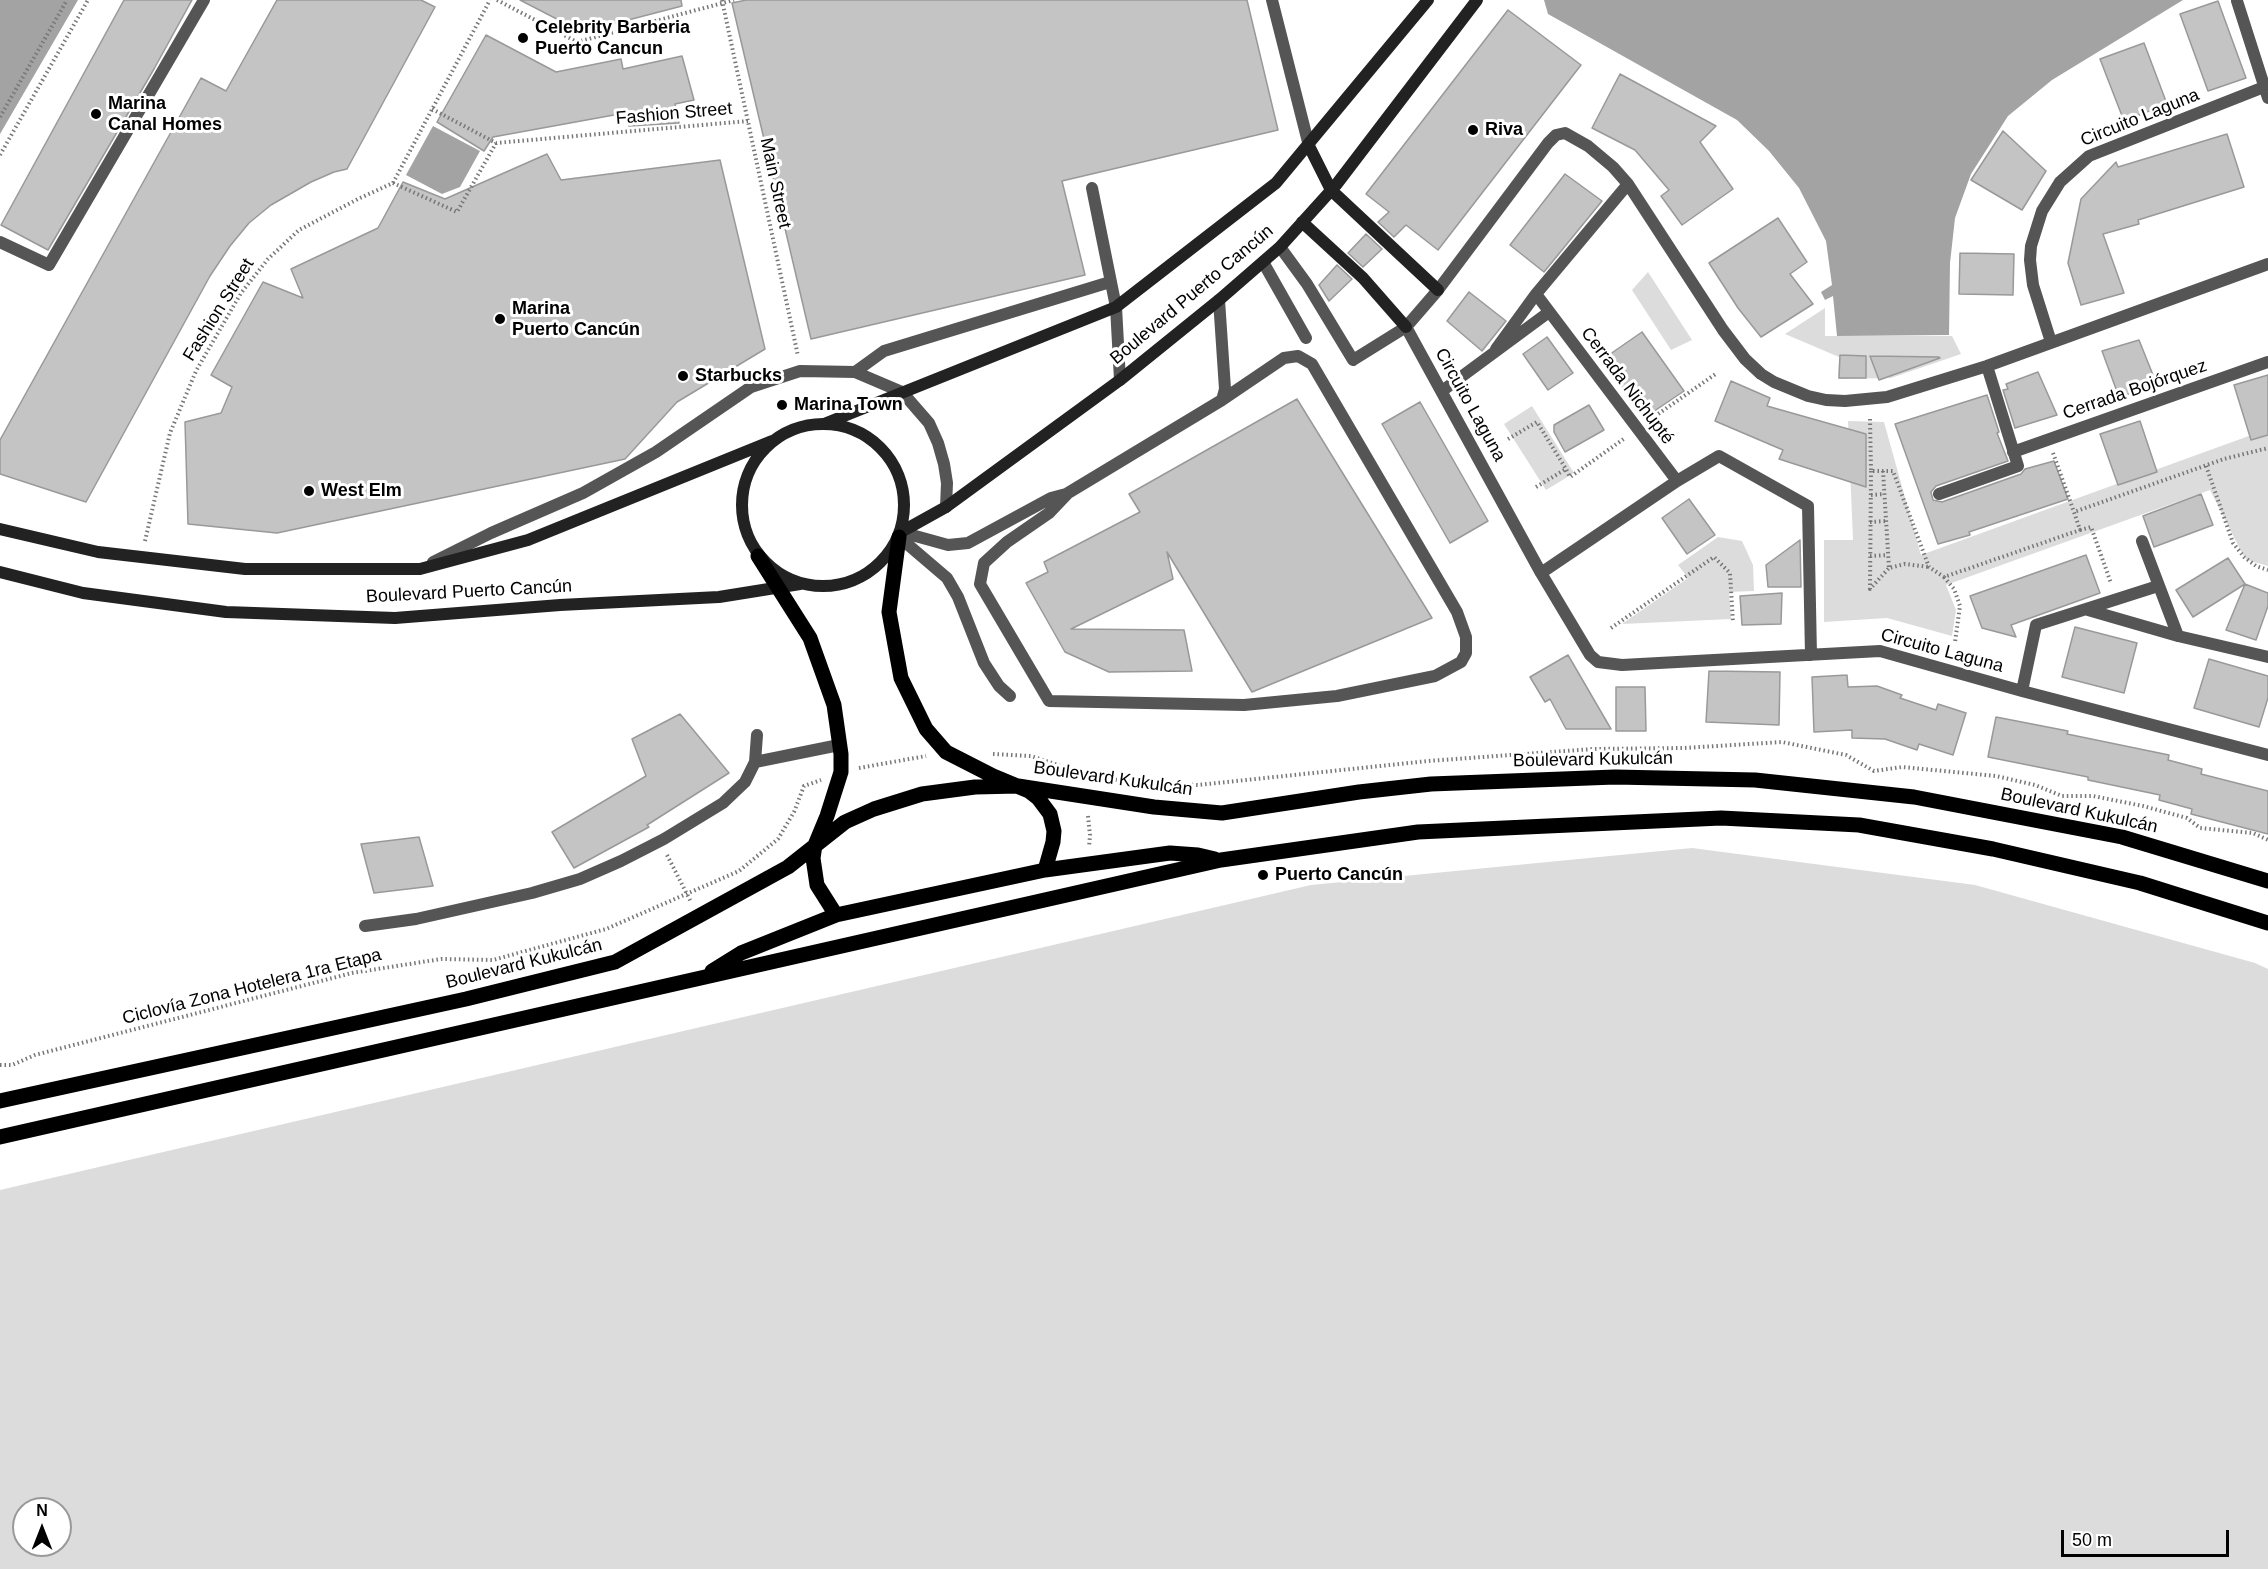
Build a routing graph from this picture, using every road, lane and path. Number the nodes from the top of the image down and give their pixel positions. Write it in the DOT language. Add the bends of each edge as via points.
graph roads {
  1 [pos="67,0"];
  2 [pos="88,0"];
  3 [pos="204,0"];
  4 [pos="490,0"];
  5 [pos="497,0"];
  6 [pos="734,0"];
  7 [pos="1272,0"];
  8 [pos="1428,0"];
  9 [pos="1477,0"];
  10 [pos="722,1"];
  11 [pos="2237,2"];
  12 [pos="2266,93"];
  13 [pos="432,109"];
  14 [pos="0,117"];
  15 [pos="748,121"];
  16 [pos="496,143"];
  17 [pos="1309,146"];
  18 [pos="0,155"];
  19 [pos="393,183"];
  20 [pos="1628,184"];
  21 [pos="1092,188"];
  22 [pos="1331,190"];
  23 [pos="1302,222"];
  24 [pos="0,242"];
  25 [pos="1280,247"];
  26 [pos="1263,262"];
  27 [pos="2268,264"];
  28 [pos="1110,282"];
  29 [pos="1438,290"];
  30 [pos="1536,294"];
  31 [pos="1219,300"];
  32 [pos="1116,307"];
  33 [pos="1549,312"];
  34 [pos="1406,327"];
  35 [pos="1306,338"];
  36 [pos="2051,342"];
  37 [pos="1496,349"];
  38 [pos="2268,362"];
  39 [pos="1987,366"];
  40 [pos="802,371"];
  41 [pos="855,372"];
  42 [pos="1120,380"];
  43 [pos="1442,391"];
  44 [pos="903,392"];
  45 [pos="1222,400"];
  46 [pos="1870,419"];
  47 [pos="824,424"];
  48 [pos="1509,439"];
  49 [pos="2048,440"];
  50 [pos="772,441"];
  51 [pos="2268,448"];
  52 [pos="2013,452"];
  53 [pos="2206,466"];
  54 [pos="1566,469"];
  55 [pos="1871,471"];
  56 [pos="1883,471"];
  57 [pos="1677,481"];
  58 [pos="1068,493"];
  59 [pos="1884,494"];
  60 [pos="1939,494"];
  61 [pos="1871,495"];
  62 [pos="946,507"];
  63 [pos="2074,512"];
  64 [pos="1886,521"];
  65 [pos="1870,522"];
  66 [pos="0,529"];
  67 [pos="2080,530"];
  68 [pos="900,534"];
  69 [pos="2142,541"];
  70 [pos="1888,555"];
  71 [pos="758,556"];
  72 [pos="1870,556"];
  73 [pos="142,557"];
  74 [pos="1929,567"];
  75 [pos="1889,568"];
  76 [pos="420,569"];
  77 [pos="2268,570"];
  78 [pos="0,572"];
  79 [pos="1541,573"];
  80 [pos="1944,577"];
  81 [pos="800,584"];
  82 [pos="2158,586"];
  83 [pos="777,587"];
  84 [pos="2117,600"];
  85 [pos="2088,610"];
  86 [pos="1733,623"];
  87 [pos="1611,628"];
  88 [pos="2178,636"];
  89 [pos="1955,642"];
  90 [pos="1811,655"];
  91 [pos="2268,657"];
  92 [pos="2022,691"];
  93 [pos="1010,696"];
  94 [pos="757,735"];
  95 [pos="840,744"];
  96 [pos="946,752"];
  97 [pos="992,754"];
  98 [pos="2268,755"];
  99 [pos="755,762"];
  100 [pos="841,772"];
  101 [pos="1094,777"];
  102 [pos="1018,786"];
  103 [pos="1088,816"];
  104 [pos="660,841"];
  105 [pos="815,845"];
  106 [pos="1088,854"];
  107 [pos="1221,860"];
  108 [pos="1045,870"];
  109 [pos="2268,881"];
  110 [pos="687,893"];
  111 [pos="836,915"];
  112 [pos="698,916"];
  113 [pos="2268,923"];
  114 [pos="365,926"];
  115 [pos="699,978"];
  116 [pos="0,1065"];
  117 [pos="0,1101"];
  118 [pos="0,1137"];
  1 -- 14 [label="path"];
  2 -- 18 [label="path"];
  3 -- 24 [label="street" via="49,265"];
  4 -- 13 [label="path"];
  5 -- 10 [label="path" via="577,42"];
  6 -- 10 [label="path"];
  7 -- 17 [label="street"];
  8 -- 17 [label="street, Boulevard Puerto Cancún"];
  9 -- 22 [label="street, Boulevard Puerto Cancún"];
  10 -- 15 [label="path, Main Street"];
  11 -- 12 [label="street, Circuito Laguna"];
  12 -- 36 [label="street, Circuito Laguna" via="2089,156 2060,182 2042,211 2030,260 2032,285"];
  13 -- 16 [label="path"];
  13 -- 19 [label="path"];
  15 -- 16 [label="path, Fashion Street"];
  15 -- 40 [label="path, Main Street"];
  16 -- 19 [label="path" via="457,212"];
  17 -- 22 [label="street"];
  17 -- 32 [label="street, Boulevard Puerto Cancún" via="1276,183"];
  19 -- 73 [label="path, Fashion Street" via="299,230 268,259 241,293 196,370 170,432"];
  20 -- 29 [label="street" via="1574,136 1556,135"];
  20 -- 30 [label="street"];
  20 -- 39 [label="street" via="1723,330 1746,359 1774,382 1826,400 1864,400 1887,397"];
  21 -- 28 [label="street"];
  22 -- 23 [label="street, Boulevard Puerto Cancún"];
  22 -- 29 [label="street"];
  23 -- 25 [label="street, Boulevard Puerto Cancún"];
  23 -- 34 [label="street" via="1363,278"];
  25 -- 26 [label="street, Boulevard Puerto Cancún"];
  25 -- 34 [label="street" via="1353,360"];
  26 -- 31 [label="street, Boulevard Puerto Cancún"];
  26 -- 35 [label="street"];
  27 -- 36 [label="street"];
  28 -- 32 [label="street"];
  28 -- 41 [label="street" via="884,351"];
  29 -- 34 [label="street"];
  30 -- 33 [label="street, Cerrada Nichupté"];
  30 -- 37 [label="street"];
  31 -- 42 [label="street, Boulevard Puerto Cancún"];
  31 -- 45 [label="street" via="1225,389"];
  32 -- 42 [label="street"];
  32 -- 44 [label="street, Boulevard Puerto Cancún"];
  33 -- 37 [label="street"];
  33 -- 57 [label="street, Cerrada Nichupté"];
  34 -- 43 [label="street, Circuito Laguna"];
  36 -- 39 [label="street"];
  37 -- 43 [label="street"];
  38 -- 49 [label="street, Cerrada Bojórquez"];
  39 -- 52 [label="street"];
  40 -- 41 [label="street"];
  40 -- 76 [label="street" via="751,387 656,452 583,493"];
  41 -- 44 [label="street"];
  42 -- 62 [label="street, Boulevard Puerto Cancún"];
  43 -- 79 [label="street, Circuito Laguna"];
  44 -- 47 [label="street, Boulevard Puerto Cancún"];
  44 -- 62 [label="street" via="929,423 938,443 947,483"];
  45 -- 58 [label="street"];
  45 -- 58 [label="street" via="1284,358 1298,356 1312,364 1457,612 1466,637 1466,653 1461,662 1435,676 1337,696 1244,705 1049,701 980,584 984,564 1007,542 1049,513"];
  46 -- 55 [label="path"];
  47 -- 50 [label="street" via="796,428"];
  47 -- 68 [label="street" via="849,428 865,436 890,458 902,481 905,507"];
  48 -- 54 [label="path" via="1537,422"];
  49 -- 52 [label="street, Cerrada Bojórquez"];
  49 -- 63 [label="path"];
  50 -- 71 [label="street" via="754,460 744,483 741,509 746,533"];
  50 -- 76 [label="street, Boulevard Puerto Cancún" via="528,540"];
  51 -- 53 [label="path"];
  52 -- 60 [label="street" via="2018,466"];
  53 -- 63 [label="path"];
  53 -- 77 [label="path" via="2233,543 2256,567"];
  55 -- 56 [label="path"];
  55 -- 61 [label="path"];
  56 -- 59 [label="path"];
  56 -- 74 [label="path" via="1893,471"];
  57 -- 79 [label="street"];
  57 -- 90 [label="street" via="1719,456 1808,506"];
  58 -- 68 [label="street" via="1051,498 968,543 948,545"];
  59 -- 61 [label="path"];
  59 -- 64 [label="path"];
  61 -- 65 [label="path"];
  62 -- 68 [label="street, Boulevard Puerto Cancún"];
  63 -- 67 [label="path"];
  64 -- 65 [label="path"];
  64 -- 70 [label="path"];
  65 -- 72 [label="path"];
  66 -- 73 [label="street, Boulevard Puerto Cancún" via="98,552"];
  67 -- 80 [label="path"];
  67 -- 84 [label="path" via="2091,527"];
  68 -- 81 [label="street" via="887,556 871,572 851,583 828,587"];
  68 -- 93 [label="street" via="947,578 984,663"];
  68 -- 96 [label="main road" via="889,612 902,678 926,729"];
  69 -- 82 [label="street"];
  70 -- 72 [label="path"];
  70 -- 75 [label="path"];
  71 -- 81 [label="street" via="776,573"];
  71 -- 83 [label="main road"];
  72 -- 75 [label="path" via="1870,589"];
  73 -- 76 [label="street, Boulevard Puerto Cancún" via="245,569"];
  74 -- 75 [label="path" via="1905,564"];
  74 -- 80 [label="path"];
  78 -- 83 [label="street, Boulevard Puerto Cancún" via="83,593 226,612 395,618 719,597"];
  79 -- 90 [label="street, Circuito Laguna" via="1598,662 1622,665"];
  80 -- 89 [label="path" via="1960,606"];
  81 -- 83 [label="street, Boulevard Puerto Cancún"];
  82 -- 84 [label="street"];
  82 -- 88 [label="street"];
  83 -- 95 [label="main road" via="810,638 834,705"];
  84 -- 85 [label="street"];
  85 -- 88 [label="street"];
  85 -- 92 [label="street" via="2036,625"];
  86 -- 87 [label="path" via="1730,573 1714,557"];
  88 -- 91 [label="street"];
  90 -- 92 [label="street, Circuito Laguna" via="1880,651"];
  92 -- 98 [label="street, Circuito Laguna"];
  94 -- 99 [label="street"];
  95 -- 99 [label="street"];
  95 -- 100 [label="main road"];
  96 -- 100 [label="path, Ciclovía Zona Hotelera 1ra Etapa"];
  96 -- 102 [label="main road"];
  97 -- 101 [label="path" via="1031,756"];
  99 -- 104 [label="street" via="745,782 723,803"];
  100 -- 105 [label="main road"];
  100 -- 110 [label="path, Ciclovía Zona Hotelera 1ra Etapa" via="804,786 778,839 739,871"];
  102 -- 105 [label="main road, Boulevard Kukulcán" via="949,790 904,799 845,822"];
  102 -- 108 [label="main road" via="1038,798 1050,814 1054,831"];
  102 -- 109 [label="main road, Boulevard Kukulcán" via="1222,813 1431,784 1615,777 1755,780 1914,798 2122,837"];
  103 -- 106 [label="path"];
  104 -- 110 [label="path"];
  104 -- 114 [label="street" via="599,871 541,891 426,917"];
  105 -- 111 [label="main road" via="818,885"];
  105 -- 112 [label="main road, Boulevard Kukulcán" via="788,867"];
  107 -- 108 [label="main road" via="1170,853"];
  107 -- 113 [label="main road" via="1418,832 1721,818 1859,825 1993,849 2140,883"];
  107 -- 115 [label="main road"];
  108 -- 111 [label="main road"];
  110 -- 112 [label="path"];
  110 -- 116 [label="path, Ciclovía Zona Hotelera 1ra Etapa" via="606,929 493,960 441,959 352,973 35,1055 12,1065"];
  111 -- 115 [label="main road" via="741,953"];
  112 -- 117 [label="main road, Boulevard Kukulcán" via="615,962 466,999"];
  115 -- 118 [label="main road"];
}
